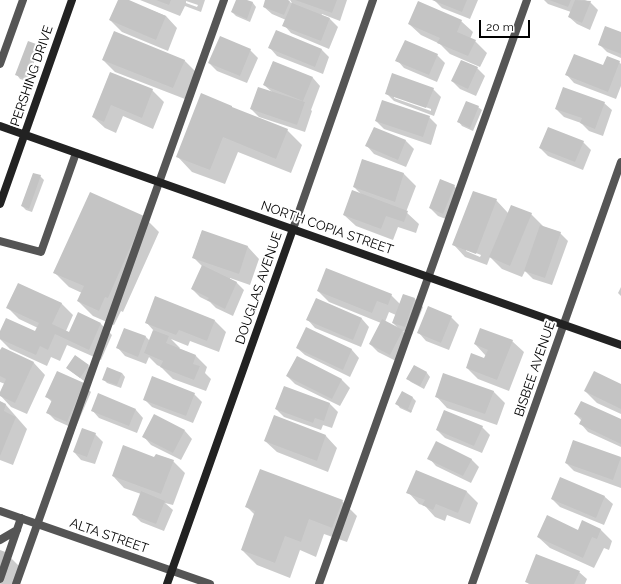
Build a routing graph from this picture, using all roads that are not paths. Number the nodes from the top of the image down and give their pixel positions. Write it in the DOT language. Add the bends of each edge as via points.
graph roads {
  1 [pos="23,0"];
  2 [pos="72,0"];
  3 [pos="224,0"];
  4 [pos="373,0"];
  5 [pos="527,0"];
  6 [pos="0,64"];
  7 [pos="0,126"];
  8 [pos="25,134"];
  9 [pos="76,152"];
  10 [pos="621,162"];
  11 [pos="159,182"];
  12 [pos="0,204"];
  13 [pos="293,229"];
  14 [pos="0,241"];
  15 [pos="428,277"];
  16 [pos="563,325"];
  17 [pos="621,345"];
  18 [pos="0,511"];
  19 [pos="21,518"];
  20 [pos="37,524"];
  21 [pos="17,530"];
  22 [pos="0,540"];
  23 [pos="172,571"];
  24 [pos="0,579"];
  25 [pos="16,584"];
  26 [pos="167,584"];
  27 [pos="210,584"];
  28 [pos="319,584"];
  29 [pos="472,584"];
  1 -- 6 [label="street"];
  2 -- 8 [label="main road, PERSHING DRIVE"];
  3 -- 11 [label="street"];
  4 -- 13 [label="street, DOUGLAS AVENUE"];
  5 -- 15 [label="street"];
  7 -- 8 [label="main road, NORTH COPIA STREET"];
  8 -- 9 [label="main road, NORTH COPIA STREET"];
  8 -- 12 [label="main road, PERSHING DRIVE"];
  9 -- 11 [label="main road, NORTH COPIA STREET"];
  9 -- 14 [label="street" via="41,252"];
  10 -- 16 [label="street, BISBEE AVENUE"];
  11 -- 13 [label="main road, NORTH COPIA STREET"];
  11 -- 20 [label="street"];
  13 -- 15 [label="main road, NORTH COPIA STREET"];
  13 -- 23 [label="main road, DOUGLAS AVENUE"];
  15 -- 16 [label="main road, NORTH COPIA STREET"];
  15 -- 28 [label="street"];
  16 -- 17 [label="main road, NORTH COPIA STREET"];
  16 -- 29 [label="street, BISBEE AVENUE"];
  18 -- 19 [label="street, ALTA STREET"];
  19 -- 20 [label="street, ALTA STREET"];
  19 -- 21 [label="street"];
  20 -- 23 [label="street, ALTA STREET"];
  20 -- 25 [label="street"];
  21 -- 22 [label="street"];
  21 -- 24 [label="street"];
  23 -- 26 [label="main road, DOUGLAS AVENUE"];
  23 -- 27 [label="street, ALTA STREET"];
}
